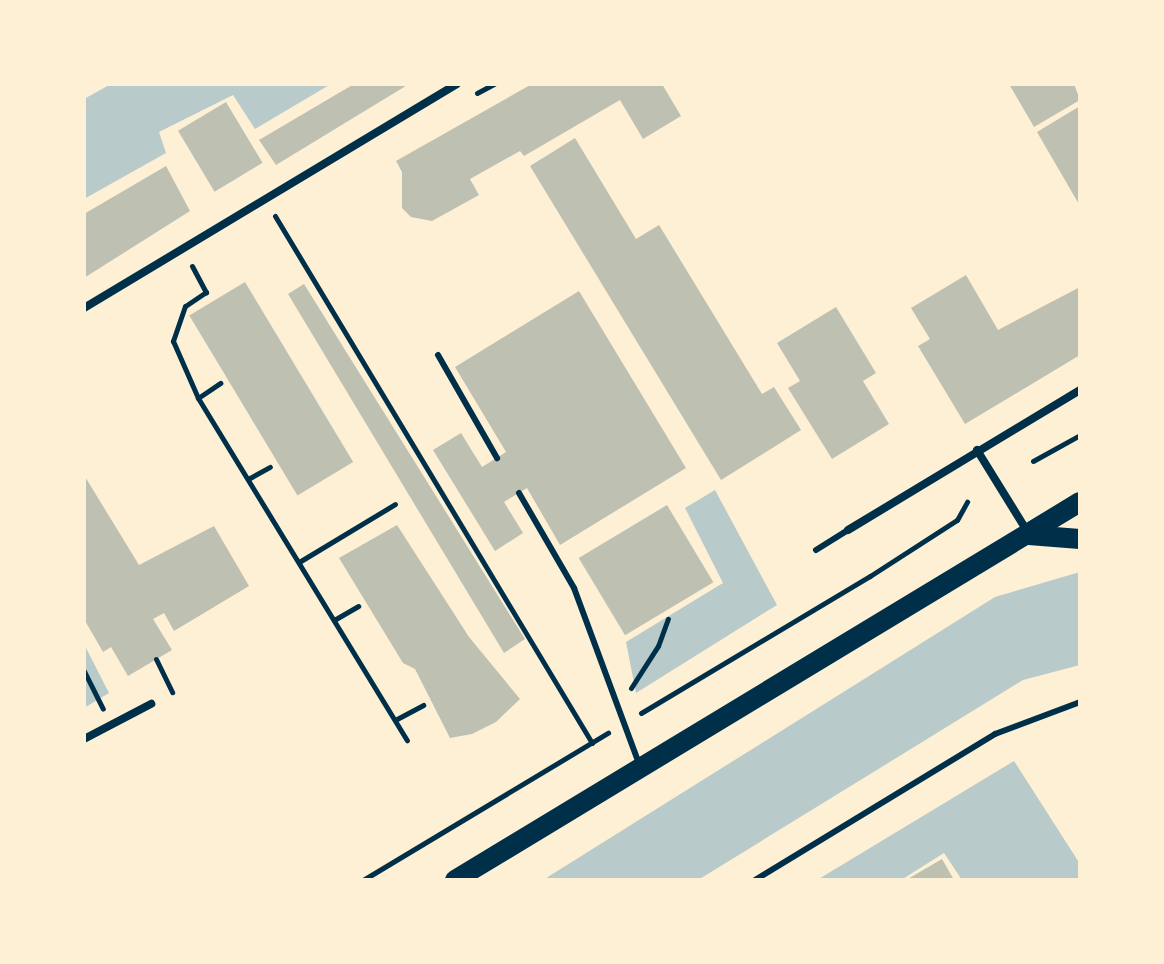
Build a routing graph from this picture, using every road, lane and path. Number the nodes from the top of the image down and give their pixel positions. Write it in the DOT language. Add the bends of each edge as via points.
graph roads {
  1 [pos="457,84"];
  2 [pos="262,200"];
  3 [pos="179,250"];
  4 [pos="84,308"];
  5 [pos="438,355"];
  6 [pos="220,383"];
  7 [pos="1080,390"];
  8 [pos="198,398"];
  9 [pos="1080,435"];
  10 [pos="977,450"];
  11 [pos="497,458"];
  12 [pos="1033,461"];
  13 [pos="270,467"];
  14 [pos="248,479"];
  15 [pos="519,493"];
  16 [pos="967,502"];
  17 [pos="1080,502"];
  18 [pos="395,504"];
  19 [pos="848,530"];
  20 [pos="1029,535"];
  21 [pos="1080,539"];
  22 [pos="816,550"];
  23 [pos="299,562"];
  24 [pos="358,606"];
  25 [pos="668,619"];
  26 [pos="334,620"];
  27 [pos="156,659"];
  28 [pos="84,671"];
  29 [pos="172,692"];
  30 [pos="1080,702"];
  31 [pos="151,704"];
  32 [pos="423,705"];
  33 [pos="614,706"];
  34 [pos="395,720"];
  35 [pos="110,726"];
  36 [pos="621,726"];
  37 [pos="84,739"];
  38 [pos="407,740"];
  39 [pos="592,743"];
  40 [pos="641,768"];
  41 [pos="458,879"];
  42 [pos="363,880"];
  43 [pos="755,880"];
  1 -- 2 [label="street"];
  2 -- 3 [label="street"];
  2 -- 39 [label="path"];
  3 -- 4 [label="street"];
  3 -- 8 [label="path" via="206,292 185,306 173,341"];
  5 -- 11 [label="lane"];
  6 -- 8 [label="path"];
  7 -- 10 [label="street"];
  8 -- 14 [label="path"];
  9 -- 12 [label="path"];
  10 -- 19 [label="street"];
  10 -- 20 [label="street"];
  13 -- 14 [label="path"];
  14 -- 23 [label="path"];
  15 -- 33 [label="lane" via="574,588 604,659"];
  16 -- 36 [label="path" via="957,520"];
  17 -- 20 [label="main road"];
  18 -- 23 [label="path"];
  19 -- 22 [label="lane"];
  20 -- 21 [label="main road"];
  20 -- 40 [label="main road"];
  23 -- 26 [label="path"];
  24 -- 26 [label="path"];
  25 -- 33 [label="path" via="658,646"];
  26 -- 34 [label="path"];
  27 -- 29 [label="path"];
  28 -- 35 [label="path"];
  30 -- 43 [label="lane" via="995,734"];
  31 -- 35 [label="street"];
  32 -- 34 [label="path"];
  33 -- 36 [label="lane"];
  34 -- 38 [label="path"];
  35 -- 37 [label="street"];
  36 -- 39 [label="path"];
  36 -- 40 [label="lane"];
  39 -- 42 [label="path"];
  40 -- 41 [label="main road"];
}
